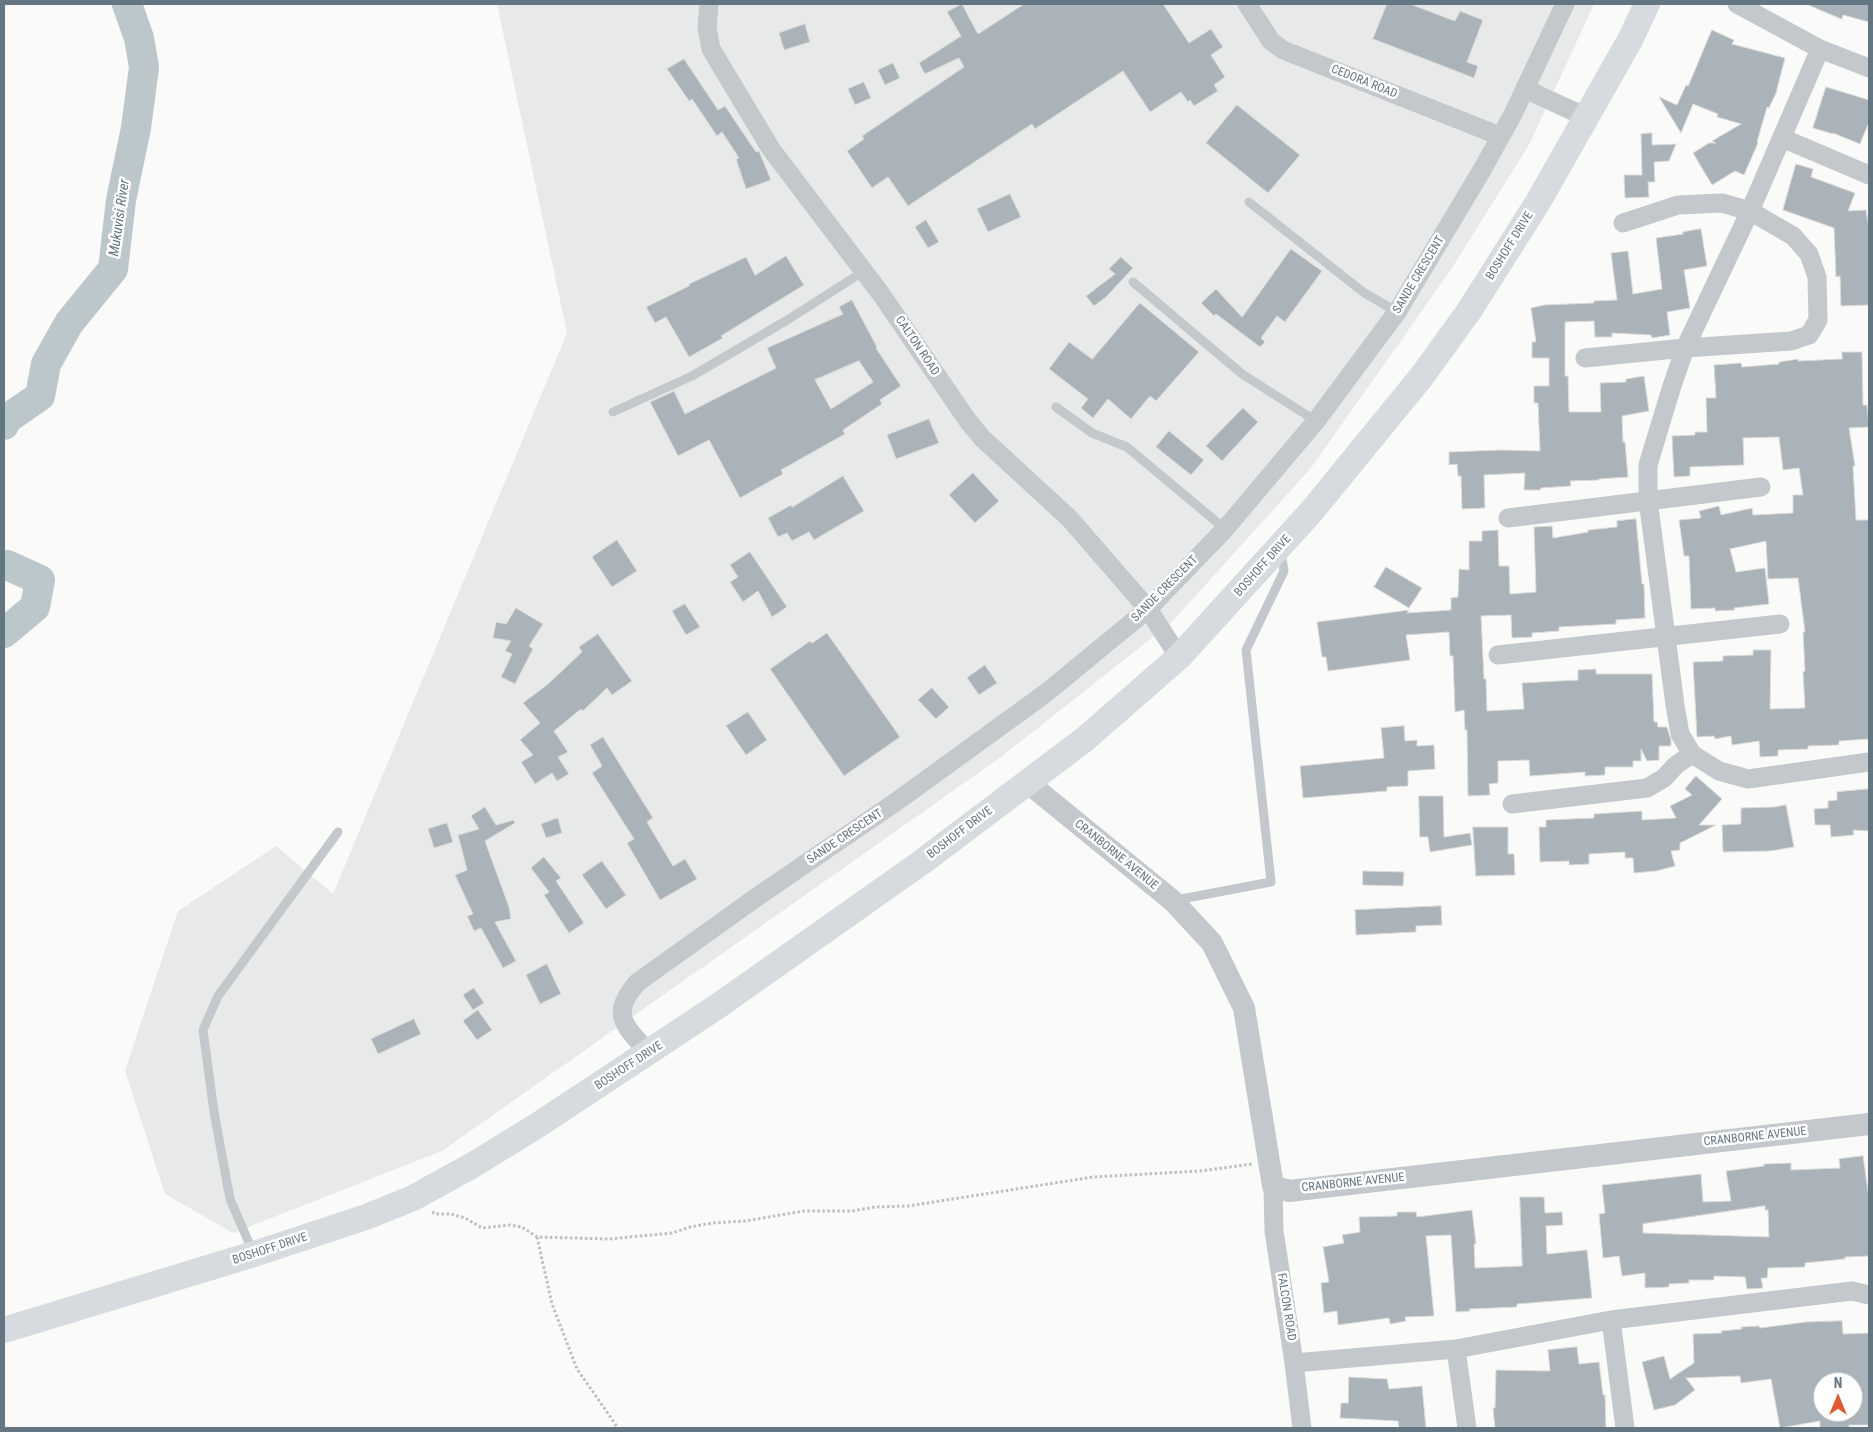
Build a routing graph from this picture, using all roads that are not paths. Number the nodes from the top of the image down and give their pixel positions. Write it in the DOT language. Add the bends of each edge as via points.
graph roads {
  1 [pos="709,4"];
  2 [pos="1246,4"];
  3 [pos="1565,4"];
  4 [pos="1647,4"];
  5 [pos="1737,4"];
  6 [pos="1820,49"];
  7 [pos="1869,68"];
  8 [pos="1525,90"];
  9 [pos="1586,117"];
  10 [pos="1500,136"];
  11 [pos="1782,138"];
  12 [pos="1869,175"];
  13 [pos="1249,202"];
  14 [pos="1750,211"];
  15 [pos="1623,223"];
  16 [pos="864,271"];
  17 [pos="1133,282"];
  18 [pos="1397,312"];
  19 [pos="1685,348"];
  20 [pos="1586,358"];
  21 [pos="1056,407"];
  22 [pos="613,412"];
  23 [pos="1316,421"];
  24 [pos="1761,487"];
  25 [pos="1648,500"];
  26 [pos="1508,518"];
  27 [pos="1225,529"];
  28 [pos="1280,546"];
  29 [pos="1148,609"];
  30 [pos="1780,624"];
  31 [pos="1666,637"];
  32 [pos="1498,655"];
  33 [pos="1179,656"];
  34 [pos="1692,754"];
  35 [pos="1869,762"];
  36 [pos="1027,782"];
  37 [pos="1512,804"];
  38 [pos="338,832"];
  39 [pos="1173,901"];
  40 [pos="649,1053"];
  41 [pos="1869,1124"];
  42 [pos="1273,1186"];
  43 [pos="254,1254"];
  44 [pos="1869,1295"];
  45 [pos="1611,1320"];
  46 [pos="4,1330"];
  47 [pos="1456,1349"];
  48 [pos="1294,1363"];
  49 [pos="1302,1428"];
  50 [pos="1467,1428"];
  51 [pos="1625,1428"];
  1 -- 16 [label="street, CALTON ROAD" via="707,28 710,48 772,149"];
  2 -- 10 [label="street, CEDORA ROAD" via="1271,41 1283,50"];
  3 -- 8 [label="street, SANDE CRESCENT"];
  4 -- 9 [label="main road, BOSHOFF DRIVE"];
  5 -- 6 [label="street"];
  6 -- 7 [label="street"];
  6 -- 11 [label="street"];
  8 -- 9 [label="street"];
  8 -- 10 [label="street, SANDE CRESCENT"];
  9 -- 28 [label="main road, BOSHOFF DRIVE" via="1532,211 1422,376"];
  10 -- 18 [label="street, SANDE CRESCENT"];
  11 -- 12 [label="street"];
  11 -- 14 [label="street"];
  13 -- 18 [label="lane" via="1363,292"];
  14 -- 15 [label="street" via="1722,203 1678,205"];
  14 -- 19 [label="street"];
  14 -- 19 [label="street" via="1793,236 1809,254 1818,277 1818,320 1808,334 1790,341"];
  16 -- 22 [label="lane" via="692,376"];
  16 -- 29 [label="street, CALTON ROAD" via="982,438 1070,519"];
  17 -- 23 [label="lane" via="1242,374"];
  18 -- 23 [label="street, SANDE CRESCENT"];
  19 -- 20 [label="street"];
  19 -- 25 [label="street" via="1648,465"];
  21 -- 27 [label="lane" via="1092,433 1127,447"];
  23 -- 27 [label="street, SANDE CRESCENT"];
  24 -- 25 [label="street"];
  25 -- 26 [label="street"];
  25 -- 31 [label="street"];
  27 -- 29 [label="street, SANDE CRESCENT"];
  28 -- 33 [label="main road, BOSHOFF DRIVE"];
  28 -- 39 [label="lane" via="1284,571 1246,650 1271,882"];
  29 -- 33 [label="street, CALTON ROAD"];
  29 -- 40 [label="street, SANDE CRESCENT" via="1031,705 638,982 622,1007 623,1019"];
  30 -- 31 [label="street"];
  31 -- 32 [label="street"];
  31 -- 34 [label="street" via="1680,734"];
  33 -- 36 [label="main road, BOSHOFF DRIVE" via="1085,739"];
  34 -- 35 [label="street" via="1719,771 1748,779"];
  34 -- 37 [label="street" via="1648,788"];
  36 -- 39 [label="street, CRANBORNE AVENUE"];
  36 -- 40 [label="main road, BOSHOFF DRIVE" via="914,868"];
  38 -- 43 [label="lane" via="218,996 203,1030 230,1199"];
  39 -- 42 [label="street, CRANBORNE AVENUE" via="1212,943 1244,1008"];
  40 -- 43 [label="main road, BOSHOFF DRIVE" via="514,1140 413,1198"];
  41 -- 42 [label="street, CRANBORNE AVENUE" via="1289,1191"];
  42 -- 48 [label="street, FALCON ROAD" via="1274,1231"];
  43 -- 46 [label="main road, BOSHOFF DRIVE"];
  44 -- 45 [label="street" via="1852,1291"];
  45 -- 47 [label="street"];
  45 -- 51 [label="street"];
  47 -- 48 [label="street"];
  47 -- 50 [label="street"];
  48 -- 49 [label="street, FALCON ROAD"];
}
